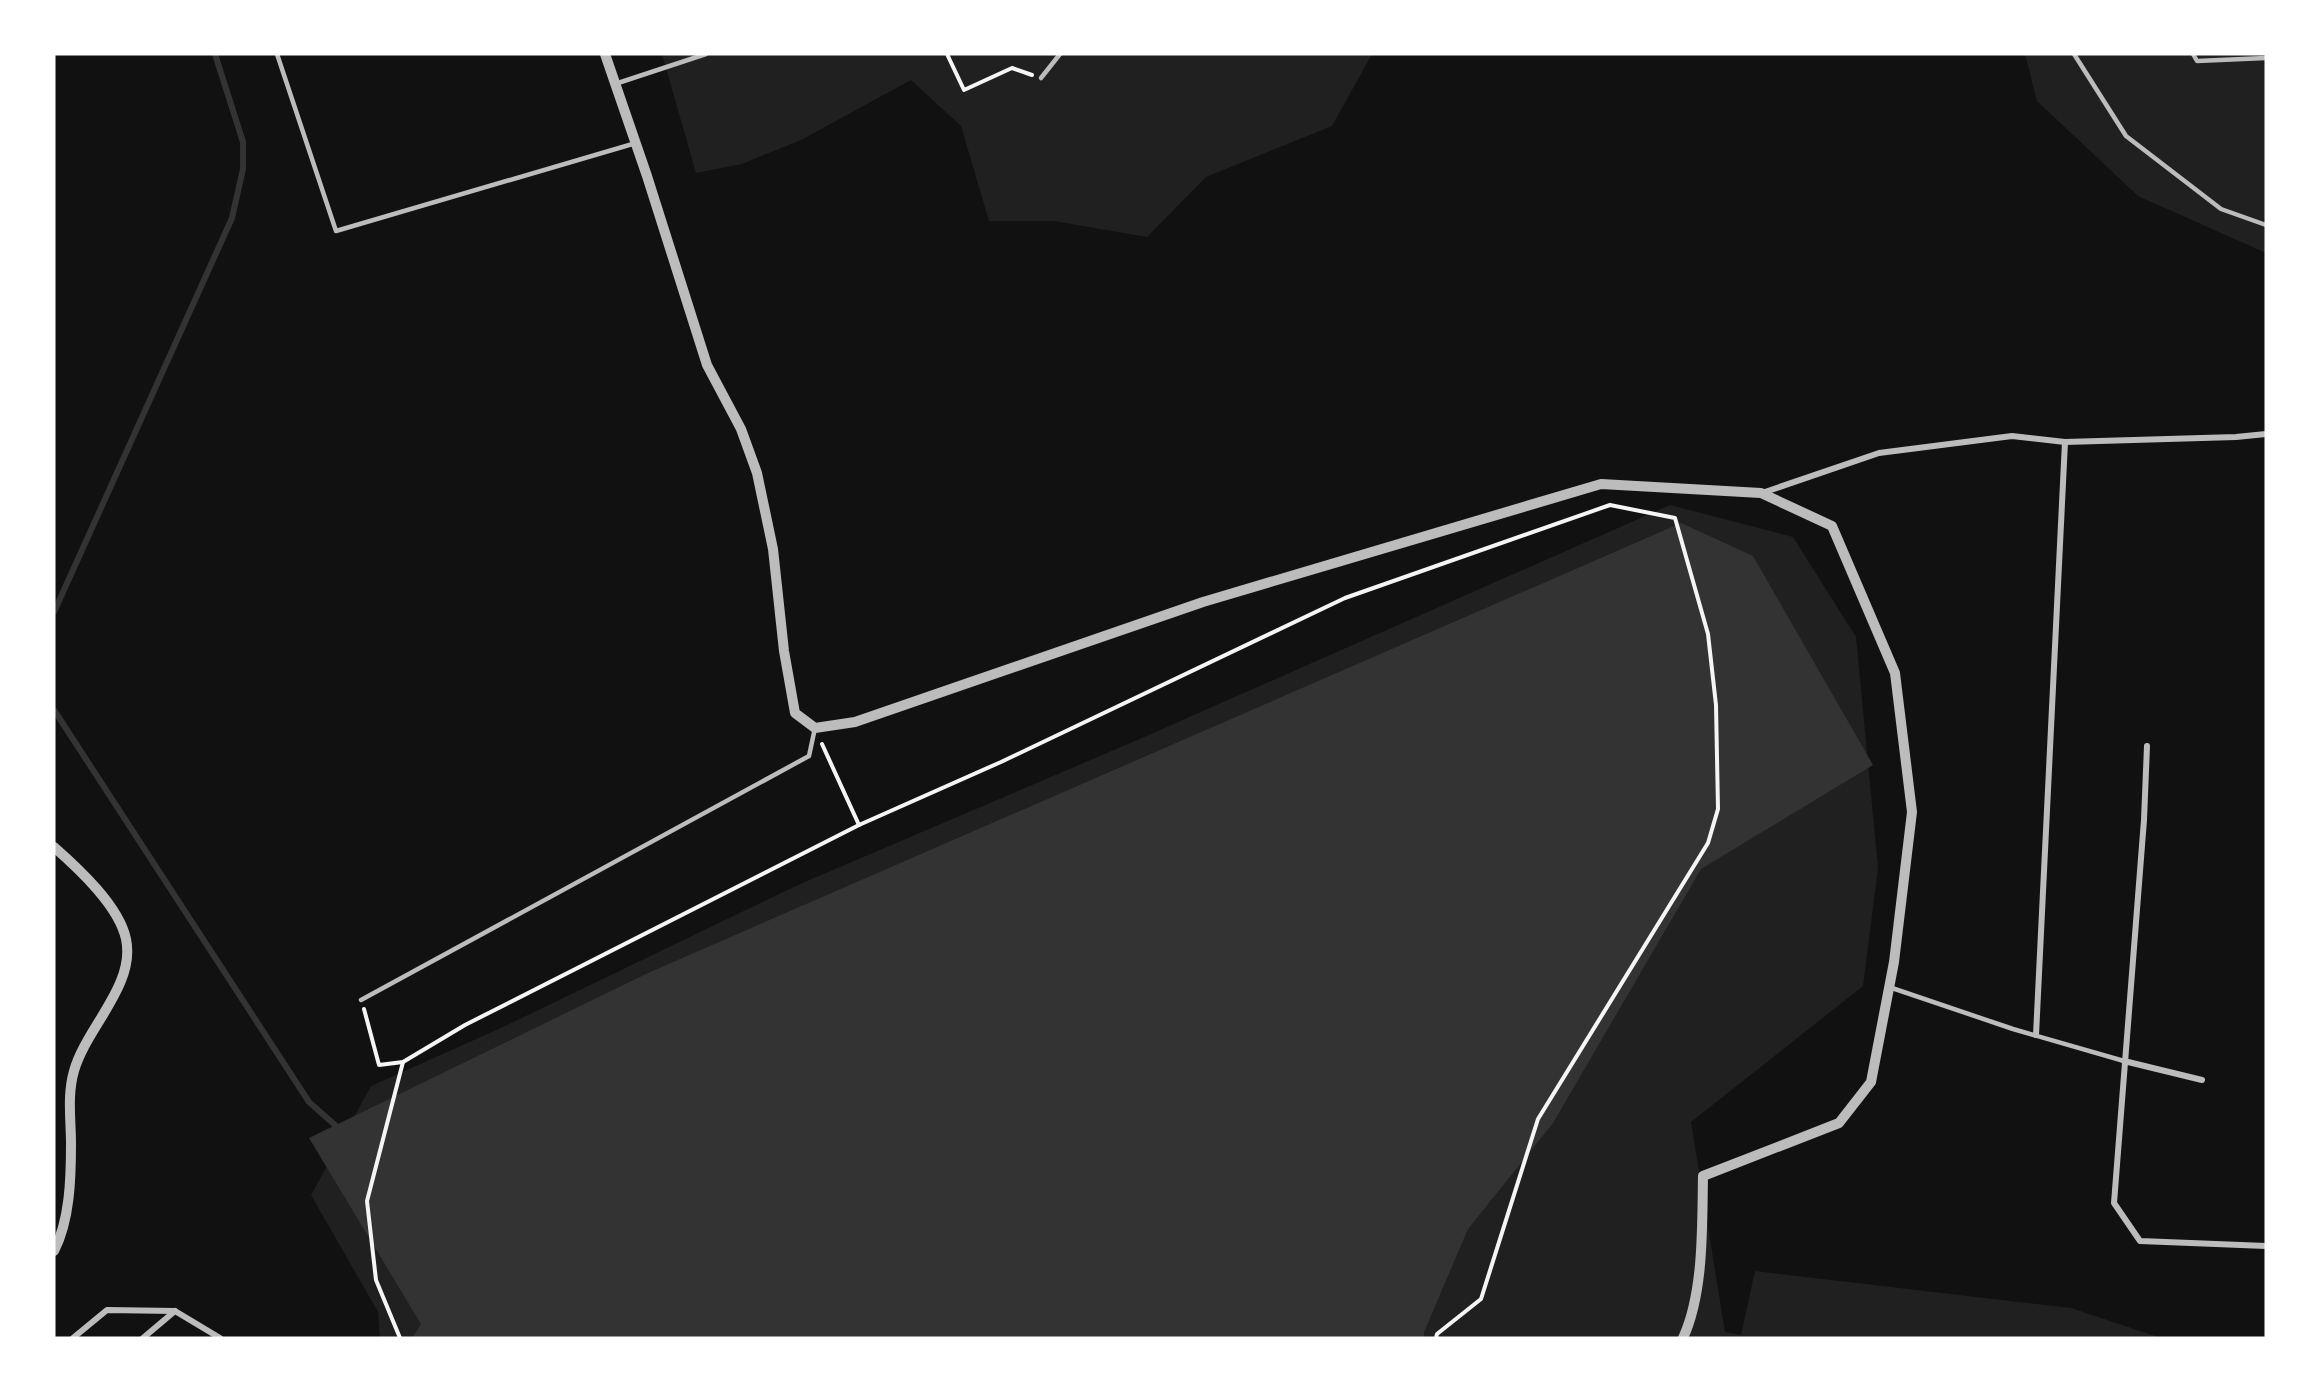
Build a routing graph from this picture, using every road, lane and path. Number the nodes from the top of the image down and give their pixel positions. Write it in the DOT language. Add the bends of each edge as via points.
graph roads {
  1 [pos="277,54"];
  2 [pos="605,54"];
  3 [pos="706,54"];
  4 [pos="947,54"];
  5 [pos="1060,54"];
  6 [pos="2074,54"];
  7 [pos="2193,54"];
  8 [pos="2266,58"];
  9 [pos="1041,78"];
  10 [pos="615,84"];
  11 [pos="636,143"];
  12 [pos="2266,225"];
  13 [pos="2266,434"];
  14 [pos="2065,442"];
  15 [pos="1761,493"];
  16 [pos="815,728"];
  17 [pos="2147,746"];
  18 [pos="859,825"];
  19 [pos="54,847"];
  20 [pos="1889,987"];
  21 [pos="361,1000"];
  22 [pos="2036,1035"];
  23 [pos="2124,1061"];
  24 [pos="403,1062"];
  25 [pos="2202,1080"];
  26 [pos="2266,1246"];
  27 [pos="54,1251"];
  28 [pos="175,1311"];
  29 [pos="73,1338"];
  30 [pos="143,1338"];
  31 [pos="220,1338"];
  32 [pos="400,1338"];
  33 [pos="1436,1338"];
  34 [pos="1683,1338"];
  1 -- 11 [label="lane" via="336,231"];
  2 -- 10 [label="street"];
  3 -- 10 [label="lane"];
  4 -- 9 [label="path" via="964,90 1012,68"];
  5 -- 9 [label="lane"];
  6 -- 12 [label="lane" via="2127,135 2221,209"];
  7 -- 8 [label="lane" via="2197,61"];
  10 -- 11 [label="street"];
  11 -- 16 [label="street" via="707,365 741,429 757,473 773,549 795,713"];
  13 -- 14 [label="street"];
  14 -- 15 [label="street" via="2012,436 1879,453"];
  14 -- 22 [label="street"];
  15 -- 16 [label="street" via="1601,484 1203,602 855,722"];
  15 -- 20 [label="street" via="1832,526 1896,673 1912,812"];
  16 -- 18 [label="path"];
  16 -- 21 [label="lane" via="809,756"];
  17 -- 23 [label="street"];
  18 -- 24 [label="path" via="465,1025"];
  18 -- 33 [label="path" via="1345,598 1610,505 1675,518 1708,634 1716,705 1715,820 1708,843 1538,1119 1481,1299"];
  19 -- 27 [label="street" via="119,920 128,954 122,981 83,1046 73,1072 69,1190"];
  20 -- 22 [label="lane"];
  20 -- 34 [label="street" via="1871,1082 1839,1122 1703,1176 1702,1238 1692,1318"];
  21 -- 24 [label="path" via="379,1065"];
  22 -- 23 [label="lane"];
  23 -- 25 [label="street"];
  23 -- 26 [label="street" via="2114,1203 2140,1241"];
  24 -- 32 [label="path" via="367,1201 376,1280"];
  28 -- 29 [label="street" via="107,1310"];
  28 -- 30 [label="street"];
  28 -- 31 [label="street"];
}
